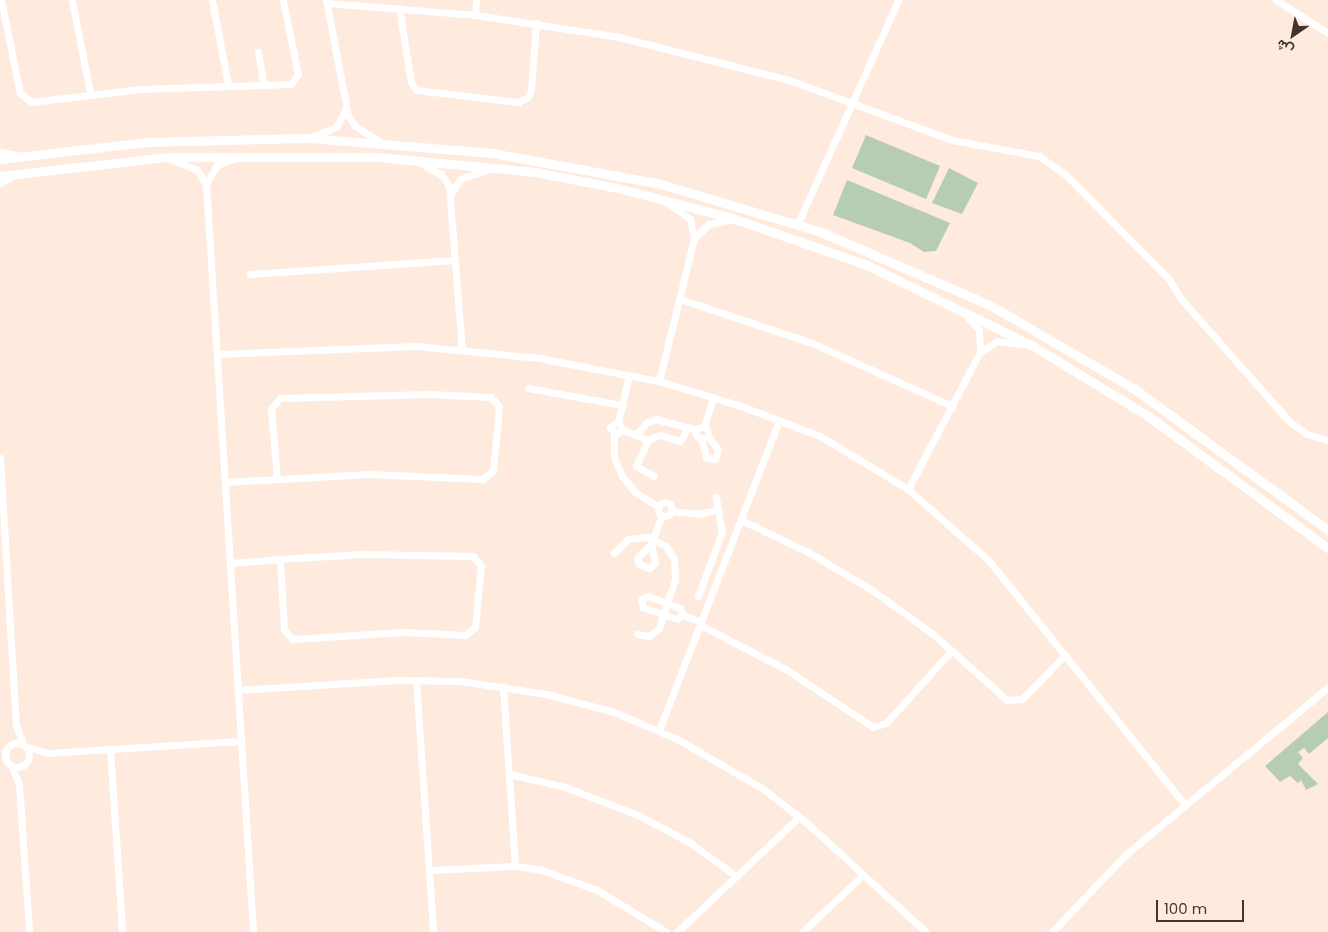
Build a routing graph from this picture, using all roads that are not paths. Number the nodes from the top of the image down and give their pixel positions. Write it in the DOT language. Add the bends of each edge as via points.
graph roads {
  1 [pos="1,0"];
  2 [pos="72,0"];
  3 [pos="212,0"];
  4 [pos="283,0"];
  5 [pos="476,0"];
  6 [pos="898,0"];
  7 [pos="1276,0"];
  8 [pos="326,2"];
  9 [pos="399,8"];
  10 [pos="475,15"];
  11 [pos="536,22"];
  12 [pos="1328,33"];
  13 [pos="258,52"];
  14 [pos="228,85"];
  15 [pos="264,85"];
  16 [pos="90,93"];
  17 [pos="851,100"];
  18 [pos="346,109"];
  19 [pos="309,138"];
  20 [pos="381,142"];
  21 [pos="0,152"];
  22 [pos="240,155"];
  23 [pos="20,156"];
  24 [pos="168,157"];
  25 [pos="0,159"];
  26 [pos="414,159"];
  27 [pos="493,166"];
  28 [pos="611,172"];
  29 [pos="16,174"];
  30 [pos="0,176"];
  31 [pos="577,180"];
  32 [pos="0,183"];
  33 [pos="206,184"];
  34 [pos="661,184"];
  35 [pos="630,191"];
  36 [pos="451,197"];
  37 [pos="664,199"];
  38 [pos="735,219"];
  39 [pos="798,223"];
  40 [pos="694,239"];
  41 [pos="456,260"];
  42 [pos="250,274"];
  43 [pos="680,299"];
  44 [pos="961,308"];
  45 [pos="1033,346"];
  46 [pos="462,350"];
  47 [pos="980,352"];
  48 [pos="218,354"];
  49 [pos="629,375"];
  50 [pos="659,381"];
  51 [pos="528,388"];
  52 [pos="713,397"];
  53 [pos="622,405"];
  54 [pos="952,406"];
  55 [pos="779,421"];
  56 [pos="618,422"];
  57 [pos="688,427"];
  58 [pos="701,428"];
  59 [pos="623,430"];
  60 [pos="614,434"];
  61 [pos="636,435"];
  62 [pos="704,437"];
  63 [pos="648,440"];
  64 [pos="1328,440"];
  65 [pos="0,458"];
  66 [pos="654,476"];
  67 [pos="277,479"];
  68 [pos="226,482"];
  69 [pos="908,489"];
  70 [pos="716,497"];
  71 [pos="658,507"];
  72 [pos="717,510"];
  73 [pos="671,511"];
  74 [pos="662,515"];
  75 [pos="741,520"];
  76 [pos="1328,530"];
  77 [pos="652,541"];
  78 [pos="1328,548"];
  79 [pos="614,553"];
  80 [pos="280,559"];
  81 [pos="231,563"];
  82 [pos="698,596"];
  83 [pos="667,603"];
  84 [pos="664,614"];
  85 [pos="682,615"];
  86 [pos="700,624"];
  87 [pos="637,634"];
  88 [pos="952,650"];
  89 [pos="1065,655"];
  90 [pos="416,680"];
  91 [pos="503,686"];
  92 [pos="1328,687"];
  93 [pos="237,690"];
  94 [pos="16,725"];
  95 [pos="659,730"];
  96 [pos="240,742"];
  97 [pos="25,745"];
  98 [pos="5,749"];
  99 [pos="110,749"];
  100 [pos="48,753"];
  101 [pos="0,759"];
  102 [pos="27,763"];
  103 [pos="9,764"];
  104 [pos="509,774"];
  105 [pos="19,784"];
  106 [pos="1185,805"];
  107 [pos="799,817"];
  108 [pos="515,866"];
  109 [pos="430,870"];
  110 [pos="863,875"];
  111 [pos="736,876"];
  112 [pos="29,932"];
  113 [pos="122,932"];
  114 [pos="253,932"];
  115 [pos="433,932"];
  116 [pos="666,932"];
  117 [pos="677,932"];
  118 [pos="802,932"];
  119 [pos="924,932"];
  120 [pos="1052,932"];
  1 -- 16 [label="street" via="19,86 25,100"];
  2 -- 16 [label="street"];
  3 -- 14 [label="street"];
  4 -- 15 [label="street" via="295,63 292,78 281,85"];
  5 -- 10 [label="street"];
  6 -- 17 [label="street"];
  7 -- 12 [label="street"];
  8 -- 9 [label="street"];
  8 -- 18 [label="street"];
  9 -- 10 [label="street"];
  9 -- 11 [label="street" via="414,88 511,101 528,97"];
  10 -- 11 [label="street"];
  11 -- 17 [label="street" via="698,55"];
  13 -- 15 [label="street"];
  14 -- 15 [label="street"];
  14 -- 16 [label="street"];
  17 -- 39 [label="street"];
  17 -- 64 [label="street" via="945,137 1019,150 1057,167 1168,278 1182,300 1290,422 1307,434"];
  18 -- 19 [label="street" via="336,126"];
  18 -- 20 [label="street" via="355,126"];
  19 -- 20 [label="street"];
  19 -- 23 [label="street" via="155,142"];
  20 -- 28 [label="street" via="492,153"];
  21 -- 23 [label="street"];
  22 -- 24 [label="street"];
  22 -- 26 [label="street"];
  22 -- 33 [label="street" via="217,165"];
  23 -- 25 [label="street"];
  24 -- 29 [label="street"];
  24 -- 33 [label="street" via="197,170"];
  26 -- 27 [label="street"];
  26 -- 36 [label="street" via="441,174"];
  27 -- 31 [label="street"];
  27 -- 36 [label="street" via="460,179"];
  28 -- 31 [label="street" via="607,180 585,176"];
  28 -- 34 [label="street"];
  29 -- 30 [label="street"];
  29 -- 32 [label="street"];
  31 -- 35 [label="street"];
  33 -- 48 [label="street"];
  34 -- 35 [label="street" via="632,183"];
  34 -- 39 [label="street"];
  35 -- 37 [label="street"];
  36 -- 41 [label="street"];
  37 -- 38 [label="street"];
  37 -- 40 [label="street" via="690,219"];
  38 -- 40 [label="street" via="709,224"];
  38 -- 44 [label="street" via="844,256"];
  39 -- 76 [label="street" via="928,275 1042,333 1156,403"];
  40 -- 43 [label="street"];
  41 -- 42 [label="street"];
  41 -- 46 [label="street"];
  43 -- 50 [label="street"];
  43 -- 54 [label="street" via="812,343"];
  44 -- 45 [label="street"];
  44 -- 47 [label="street" via="979,330"];
  45 -- 47 [label="street" via="997,341"];
  45 -- 78 [label="street" via="1148,416"];
  46 -- 48 [label="street" via="369,347"];
  46 -- 49 [label="street" via="539,358"];
  47 -- 54 [label="street"];
  48 -- 68 [label="street"];
  49 -- 50 [label="street"];
  49 -- 53 [label="street"];
  50 -- 52 [label="street"];
  51 -- 53 [label="street"];
  52 -- 55 [label="street"];
  52 -- 58 [label="street"];
  53 -- 56 [label="street"];
  54 -- 69 [label="street"];
  55 -- 69 [label="street" via="838,445"];
  55 -- 75 [label="street"];
  56 -- 59 [label="street"];
  56 -- 60 [label="street" via="611,425"];
  57 -- 58 [label="street"];
  57 -- 61 [label="street" via="656,419 642,425"];
  57 -- 63 [label="street" via="680,442 660,435"];
  58 -- 62 [label="street"];
  59 -- 60 [label="street"];
  59 -- 61 [label="street"];
  60 -- 71 [label="street" via="613,452 622,476 635,492"];
  61 -- 63 [label="street"];
  63 -- 66 [label="street" via="636,466"];
  65 -- 94 [label="street"];
  67 -- 67 [label="street" via="272,416 278,403 290,398 400,394 496,400 499,416 489,476 388,474"];
  67 -- 68 [label="street"];
  68 -- 81 [label="street"];
  69 -- 89 [label="street" via="994,567"];
  70 -- 72 [label="street"];
  71 -- 73 [label="street" via="667,503"];
  71 -- 74 [label="street"];
  72 -- 73 [label="street" via="698,514"];
  72 -- 82 [label="street" via="721,536"];
  73 -- 74 [label="street"];
  74 -- 77 [label="street"];
  75 -- 86 [label="street"];
  75 -- 88 [label="street" via="852,577"];
  77 -- 79 [label="street" via="633,538"];
  77 -- 83 [label="street" via="670,550 676,564"];
  80 -- 80 [label="street" via="289,637 454,633 469,629 476,616 480,577 475,562 462,556 385,554"];
  80 -- 81 [label="street"];
  81 -- 93 [label="street"];
  83 -- 84 [label="street"];
  83 -- 84 [label="street" via="646,596 641,599 643,607"];
  83 -- 85 [label="street" via="680,608"];
  84 -- 85 [label="street" via="676,619"];
  84 -- 87 [label="street" via="655,633"];
  85 -- 86 [label="street"];
  86 -- 88 [label="street" via="787,670 873,727 886,723"];
  86 -- 95 [label="street"];
  88 -- 89 [label="street" via="1005,698 1014,701 1022,699"];
  89 -- 106 [label="street"];
  90 -- 91 [label="street"];
  90 -- 93 [label="street"];
  90 -- 109 [label="street"];
  91 -- 95 [label="street" via="593,706"];
  91 -- 104 [label="street"];
  92 -- 106 [label="street"];
  93 -- 96 [label="street"];
  94 -- 97 [label="street"];
  94 -- 98 [label="street"];
  95 -- 107 [label="street" via="729,767"];
  96 -- 99 [label="street"];
  96 -- 114 [label="street"];
  97 -- 98 [label="street"];
  97 -- 100 [label="street"];
  97 -- 102 [label="street"];
  98 -- 103 [label="street"];
  99 -- 100 [label="street"];
  99 -- 113 [label="street"];
  100 -- 102 [label="street"];
  101 -- 103 [label="street"];
  102 -- 103 [label="street"];
  102 -- 105 [label="street"];
  103 -- 105 [label="street"];
  104 -- 108 [label="street"];
  104 -- 111 [label="street" via="565,787 629,811 689,842"];
  105 -- 112 [label="street"];
  106 -- 120 [label="street" via="1113,866"];
  107 -- 110 [label="street"];
  107 -- 111 [label="street"];
  108 -- 109 [label="street"];
  108 -- 116 [label="street" via="542,870 583,884 634,909"];
  109 -- 115 [label="street"];
  110 -- 118 [label="street"];
  110 -- 119 [label="street"];
  111 -- 117 [label="street"];
}
